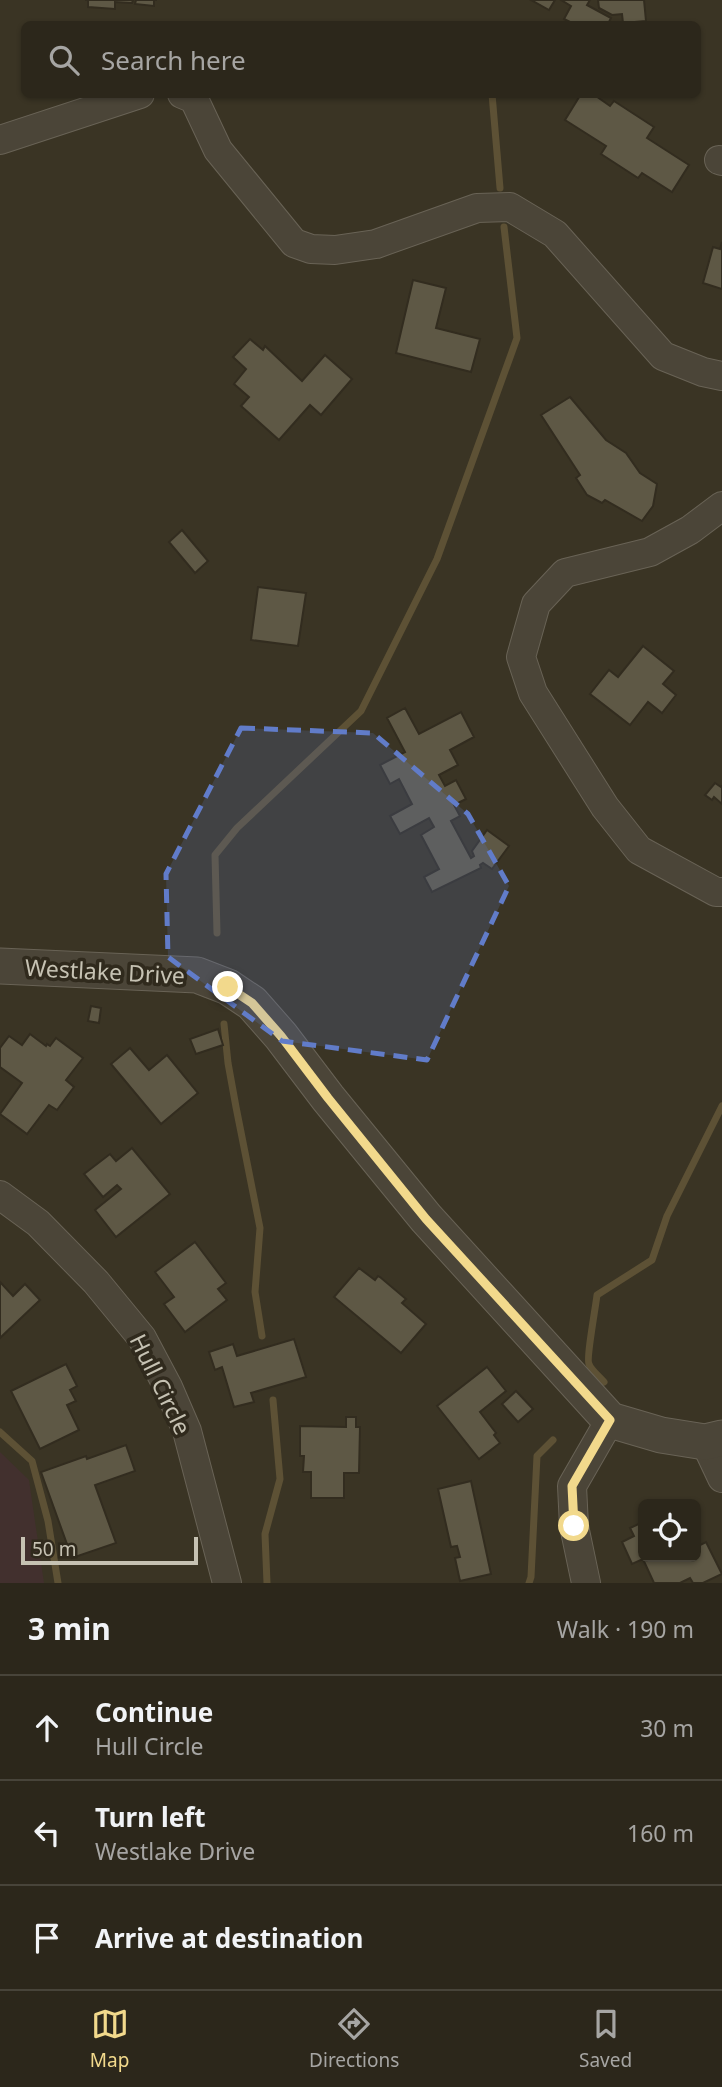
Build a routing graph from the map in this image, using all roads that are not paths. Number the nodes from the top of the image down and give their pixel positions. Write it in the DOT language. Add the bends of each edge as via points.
graph roads {
  1 [pos="128,98"];
  2 [pos="191,98"];
  3 [pos="0,140"];
  4 [pos="722,376"];
  5 [pos="722,506"];
  6 [pos="722,892"];
  7 [pos="0,966"];
  8 [pos="0,1195"];
  9 [pos="610,1420"];
  10 [pos="713,1440"];
  11 [pos="722,1478"];
  12 [pos="227,1583"];
  13 [pos="586,1583"];
  1 -- 3 [label="street"];
  2 -- 4 [label="street" via="218,150 294,243 335,250 376,244 477,208 510,207 555,234 663,356"];
  5 -- 6 [label="street" via="650,552 565,573 536,604 520,657 533,693 605,807 639,850"];
  7 -- 9 [label="street, Westlake Drive" via="197,975 252,1003 426,1219"];
  8 -- 12 [label="street, Hull Circle" via="38,1223 142,1338 187,1431"];
  9 -- 10 [label="street" via="661,1435"];
  9 -- 13 [label="street" via="572,1486 574,1526"];
  10 -- 11 [label="street"];
}
